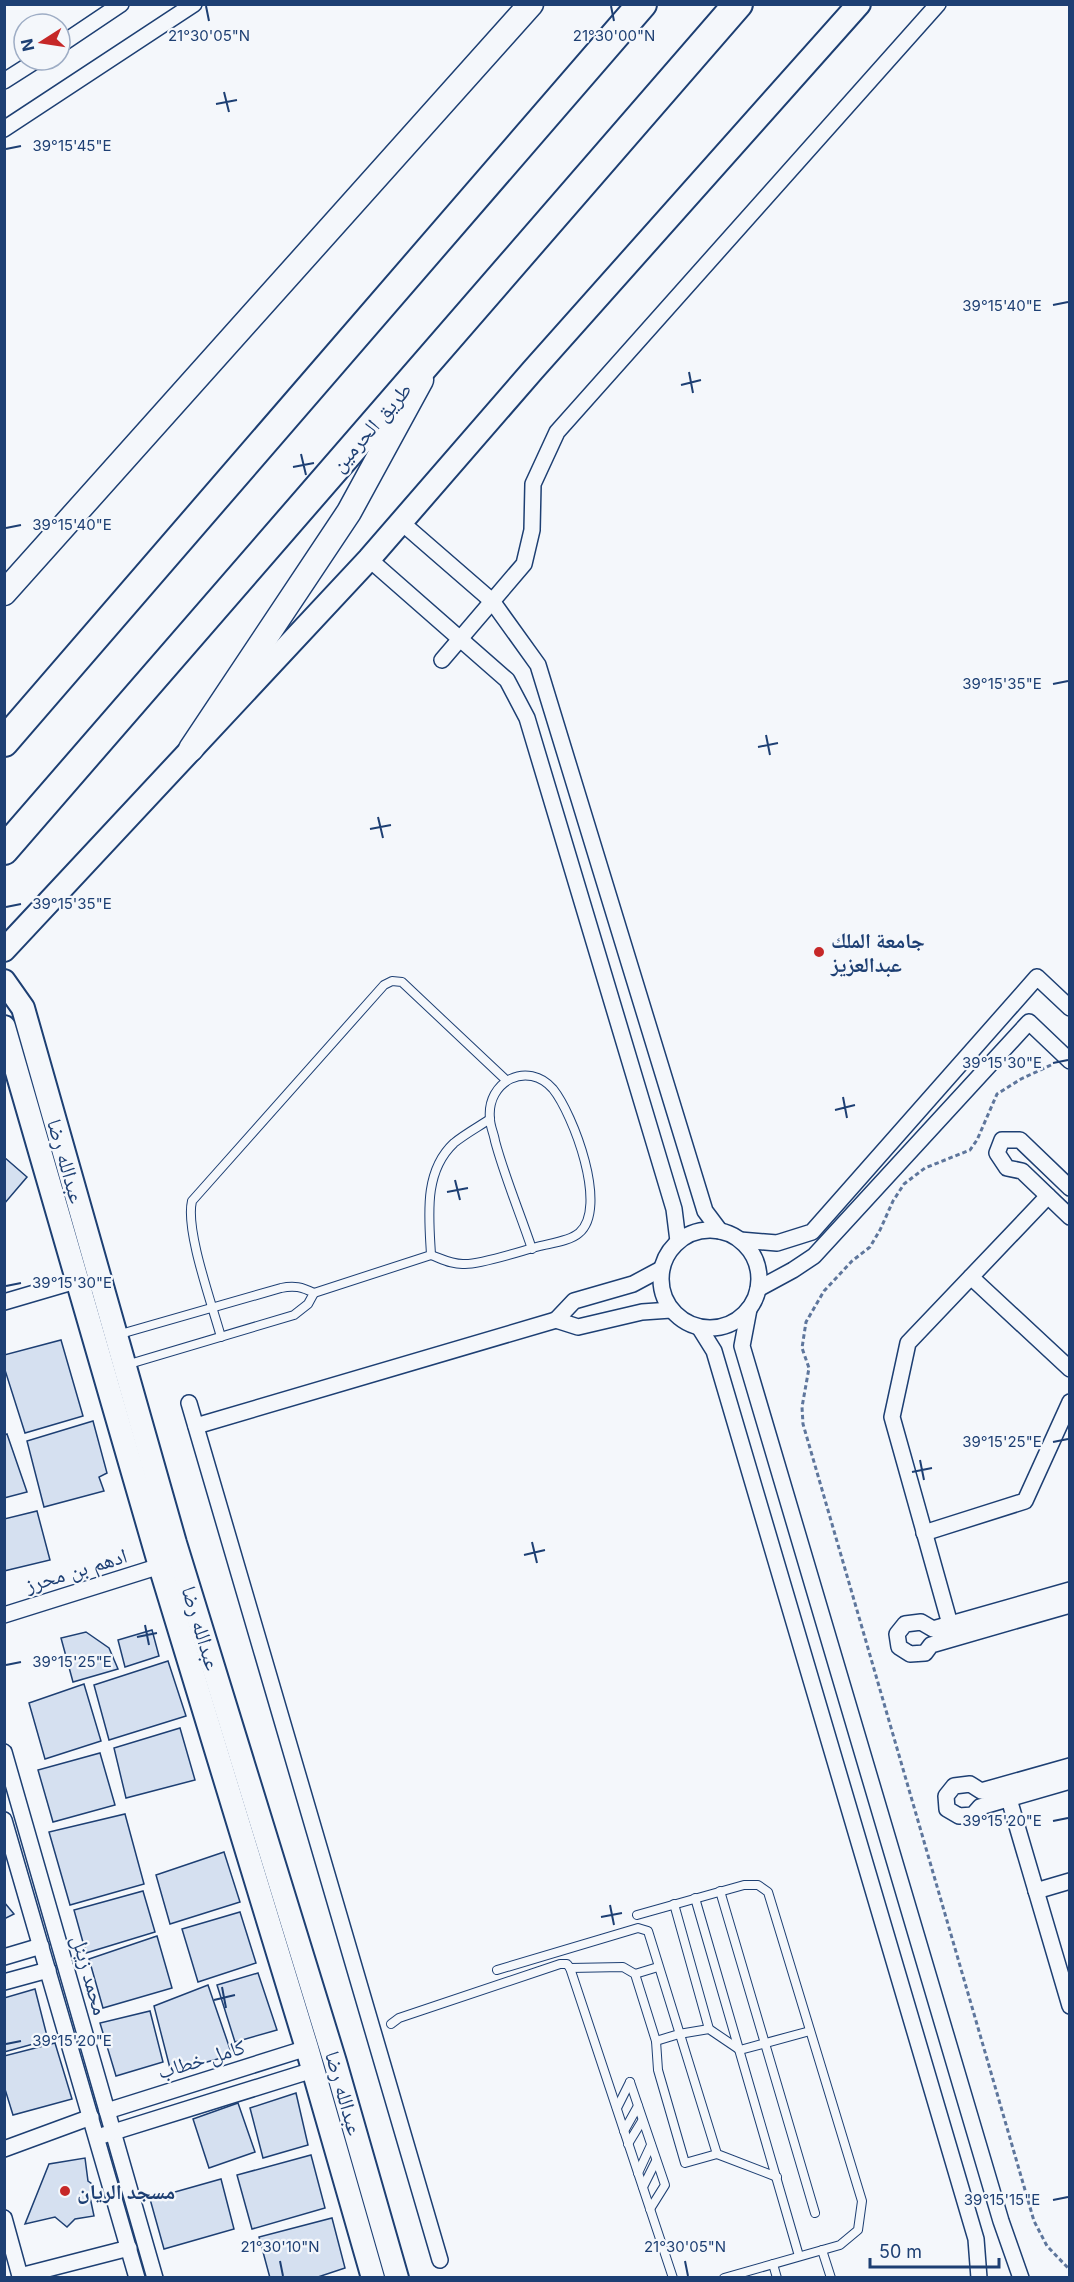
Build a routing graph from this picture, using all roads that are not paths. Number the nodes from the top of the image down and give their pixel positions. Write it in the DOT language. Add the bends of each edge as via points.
graph roads {
  1 [pos="121,4"];
  2 [pos="531,4"];
  3 [pos="642,4"];
  4 [pos="738,4"];
  5 [pos="859,4"];
  6 [pos="938,4"];
  7 [pos="187,6"];
  8 [pos="72,37"];
  9 [pos="18,72"];
  10 [pos="4,81"];
  11 [pos="4,129"];
  12 [pos="436,353"];
  13 [pos="401,522"];
  14 [pos="369,559"];
  15 [pos="4,594"];
  16 [pos="492,602"];
  17 [pos="460,638"];
  18 [pos="442,660"];
  19 [pos="4,742"];
  20 [pos="191,749"];
  21 [pos="4,850"];
  22 [pos="4,950"];
  23 [pos="4,981"];
  24 [pos="1070,1008"];
  25 [pos="4,1027"];
  26 [pos="1070,1061"];
  27 [pos="506,1080"];
  28 [pos="490,1119"];
  29 [pos="1070,1188"];
  30 [pos="1048,1196"];
  31 [pos="1070,1217"];
  32 [pos="720,1230"];
  33 [pos="740,1240"];
  34 [pos="678,1241"];
  35 [pos="532,1249"];
  36 [pos="431,1255"];
  37 [pos="662,1269"];
  38 [pos="971,1277"];
  39 [pos="79,1280"];
  40 [pos="758,1289"];
  41 [pos="314,1293"];
  42 [pos="4,1302"];
  43 [pos="213,1307"];
  44 [pos="748,1309"];
  45 [pos="672,1310"];
  46 [pos="556,1320"];
  47 [pos="699,1327"];
  48 [pos="116,1336"];
  49 [pos="221,1336"];
  50 [pos="125,1366"];
  51 [pos="1070,1369"];
  52 [pos="1070,1401"];
  53 [pos="189,1403"];
  54 [pos="196,1426"];
  55 [pos="924,1533"];
  56 [pos="160,1566"];
  57 [pos="1070,1590"];
  58 [pos="1070,1605"];
  59 [pos="4,1615"];
  60 [pos="950,1624"];
  61 [pos="4,1752"];
  62 [pos="1070,1766"];
  63 [pos="1070,1781"];
  64 [pos="9,1785"];
  65 [pos="1009,1799"];
  66 [pos="4,1820"];
  67 [pos="1070,1881"];
  68 [pos="720,1891"];
  69 [pos="1036,1891"];
  70 [pos="695,1899"];
  71 [pos="674,1904"];
  72 [pos="637,1915"];
  73 [pos="41,1946"];
  74 [pos="4,1957"];
  75 [pos="658,1967"];
  76 [pos="570,1968"];
  77 [pos="48,1970"];
  78 [pos="497,1970"];
  79 [pos="635,1974"];
  80 [pos="4,1982"];
  81 [pos="1070,2006"];
  82 [pos="391,2024"];
  83 [pos="710,2030"];
  84 [pos="810,2031"];
  85 [pos="679,2034"];
  86 [pos="656,2041"];
  87 [pos="765,2044"];
  88 [pos="307,2048"];
  89 [pos="740,2050"];
  90 [pos="314,2070"];
  91 [pos="638,2106"];
  92 [pos="617,2108"];
  93 [pos="107,2111"];
  94 [pos="91,2117"];
  95 [pos="642,2121"];
  96 [pos="624,2130"];
  97 [pos="113,2132"];
  98 [pos="97,2138"];
  99 [pos="628,2144"];
  100 [pos="651,2145"];
  101 [pos="4,2149"];
  102 [pos="717,2154"];
  103 [pos="656,2161"];
  104 [pos="638,2173"];
  105 [pos="777,2177"];
  106 [pos="643,2187"];
  107 [pos="650,2209"];
  108 [pos="815,2213"];
  109 [pos="4,2218"];
  110 [pos="129,2248"];
  111 [pos="822,2250"];
  112 [pos="799,2256"];
  113 [pos="440,2260"];
  114 [pos="773,2264"];
  115 [pos="137,2277"];
  116 [pos="155,2277"];
  117 [pos="373,2277"];
  118 [pos="397,2277"];
  119 [pos="673,2277"];
  120 [pos="724,2277"];
  121 [pos="777,2277"];
  122 [pos="831,2277"];
  123 [pos="979,2277"];
  124 [pos="1021,2277"];
  1 -- 8 [label="street"];
  2 -- 15 [label="main road"];
  3 -- 19 [label="highway"];
  4 -- 12 [label="highway, طريق الحرمين"];
  5 -- 13 [label="street"];
  6 -- 16 [label="street" via="557,432 533,484 532,530 524,564"];
  7 -- 11 [label="street"];
  9 -- 10 [label="street"];
  12 -- 20 [label="main road" via="349,512"];
  12 -- 21 [label="highway, طريق الحرمين"];
  13 -- 14 [label="street"];
  13 -- 16 [label="street"];
  14 -- 17 [label="street"];
  14 -- 20 [label="street"];
  16 -- 17 [label="street"];
  16 -- 32 [label="street" via="538,665 705,1211"];
  17 -- 18 [label="street"];
  17 -- 34 [label="street" via="507,680 527,718 674,1209"];
  20 -- 22 [label="street"];
  23 -- 48 [label="street, عبدالله رضا" via="23,1008"];
  24 -- 33 [label="street" via="1037,976 812,1232 777,1243"];
  25 -- 39 [label="street, عبدالله رضا"];
  26 -- 40 [label="street" via="1029,1022 814,1256"];
  27 -- 28 [label="lane" via="497,1089"];
  27 -- 35 [label="lane" via="538,1078 552,1089 587,1165 590,1196 585,1225 578,1234"];
  27 -- 43 [label="lane" via="402,982 384,985 192,1201 192,1230"];
  28 -- 35 [label="lane"];
  28 -- 36 [label="lane" via="454,1144 430,1185"];
  29 -- 30 [label="street" via="1020,1140 1002,1140 997,1153 1007,1168 1022,1171"];
  30 -- 31 [label="street"];
  30 -- 38 [label="street"];
  32 -- 33 [label="street"];
  32 -- 34 [label="street" via="698,1231"];
  33 -- 40 [label="street" via="754,1257"];
  34 -- 37 [label="street"];
  35 -- 36 [label="lane" via="467,1265"];
  36 -- 41 [label="lane"];
  37 -- 45 [label="street" via="662,1291"];
  37 -- 46 [label="street" via="633,1284 574,1301"];
  38 -- 51 [label="street"];
  38 -- 55 [label="street" via="908,1343 892,1417"];
  39 -- 42 [label="street"];
  39 -- 56 [label="street, عبدالله رضا"];
  40 -- 44 [label="street"];
  41 -- 43 [label="lane" via="292,1286"];
  41 -- 49 [label="lane" via="294,1315"];
  43 -- 48 [label="lane"];
  43 -- 49 [label="lane"];
  44 -- 47 [label="street" via="721,1327"];
  44 -- 124 [label="street" via="742,1346 1001,2222"];
  45 -- 46 [label="street" via="642,1311 578,1327"];
  45 -- 47 [label="street"];
  46 -- 54 [label="street"];
  47 -- 123 [label="street" via="714,1351 969,2216"];
  48 -- 50 [label="street, عبدالله رضا"];
  49 -- 50 [label="lane"];
  50 -- 118 [label="street, عبدالله رضا"];
  52 -- 55 [label="street" via="1024,1501"];
  53 -- 54 [label="street"];
  54 -- 113 [label="street"];
  55 -- 60 [label="street"];
  56 -- 59 [label="street, ادهم بن محرز"];
  56 -- 88 [label="street, عبدالله رضا"];
  57 -- 60 [label="street"];
  58 -- 60 [label="street" via="931,1645 925,1653 910,1654 899,1647 897,1634 905,1624 921,1622 933,1629"];
  61 -- 64 [label="street, محمد زينل"];
  62 -- 65 [label="street" via="981,1791 970,1784 954,1786 946,1796 947,1809 958,1816 974,1815 980,1807"];
  63 -- 65 [label="street"];
  64 -- 93 [label="street, محمد زينل"];
  65 -- 69 [label="street"];
  66 -- 73 [label="street, محمد زينل"];
  67 -- 69 [label="street"];
  68 -- 70 [label="lane"];
  68 -- 84 [label="lane" via="744,1885 768,1892"];
  68 -- 87 [label="lane"];
  69 -- 81 [label="street"];
  70 -- 71 [label="lane"];
  70 -- 89 [label="lane"];
  71 -- 72 [label="lane"];
  71 -- 83 [label="lane"];
  73 -- 74 [label="street"];
  73 -- 77 [label="street, محمد زينل"];
  75 -- 78 [label="lane" via="648,1931 638,1928"];
  75 -- 79 [label="lane"];
  75 -- 85 [label="lane"];
  76 -- 79 [label="lane" via="623,1967"];
  76 -- 82 [label="lane" via="560,1964"];
  76 -- 92 [label="lane"];
  77 -- 80 [label="street"];
  77 -- 94 [label="street, محمد زينل"];
  79 -- 86 [label="lane"];
  83 -- 85 [label="lane"];
  83 -- 89 [label="lane"];
  84 -- 87 [label="lane"];
  84 -- 111 [label="lane" via="862,2201 858,2230 840,2245"];
  85 -- 86 [label="lane"];
  85 -- 102 [label="lane"];
  86 -- 102 [label="lane" via="658,2070 685,2163"];
  87 -- 89 [label="lane"];
  87 -- 108 [label="lane"];
  88 -- 90 [label="street, عبدالله رضا"];
  88 -- 93 [label="street, كامل خطاب"];
  89 -- 105 [label="lane"];
  90 -- 97 [label="street, كامل خطاب"];
  90 -- 117 [label="street, عبدالله رضا"];
  91 -- 92 [label="lane" via="630,2082"];
  91 -- 95 [label="lane"];
  91 -- 96 [label="lane"];
  92 -- 96 [label="lane"];
  93 -- 97 [label="street, محمد زينل"];
  94 -- 98 [label="street, محمد زينل"];
  94 -- 101 [label="street"];
  95 -- 99 [label="lane"];
  95 -- 100 [label="lane"];
  96 -- 99 [label="lane"];
  97 -- 98 [label="street, كامل خطاب"];
  97 -- 116 [label="street, محمد زينل"];
  98 -- 110 [label="street, محمد زينل"];
  99 -- 104 [label="lane"];
  100 -- 103 [label="lane"];
  100 -- 104 [label="lane"];
  102 -- 105 [label="lane"];
  103 -- 106 [label="lane"];
  103 -- 107 [label="lane" via="665,2185"];
  104 -- 106 [label="lane"];
  105 -- 112 [label="lane"];
  106 -- 107 [label="lane"];
  107 -- 119 [label="lane"];
  109 -- 110 [label="street" via="21,2276"];
  110 -- 115 [label="street, محمد زينل"];
  111 -- 112 [label="lane"];
  111 -- 122 [label="lane"];
  112 -- 114 [label="lane"];
  114 -- 120 [label="lane"];
  114 -- 121 [label="lane"];
}
